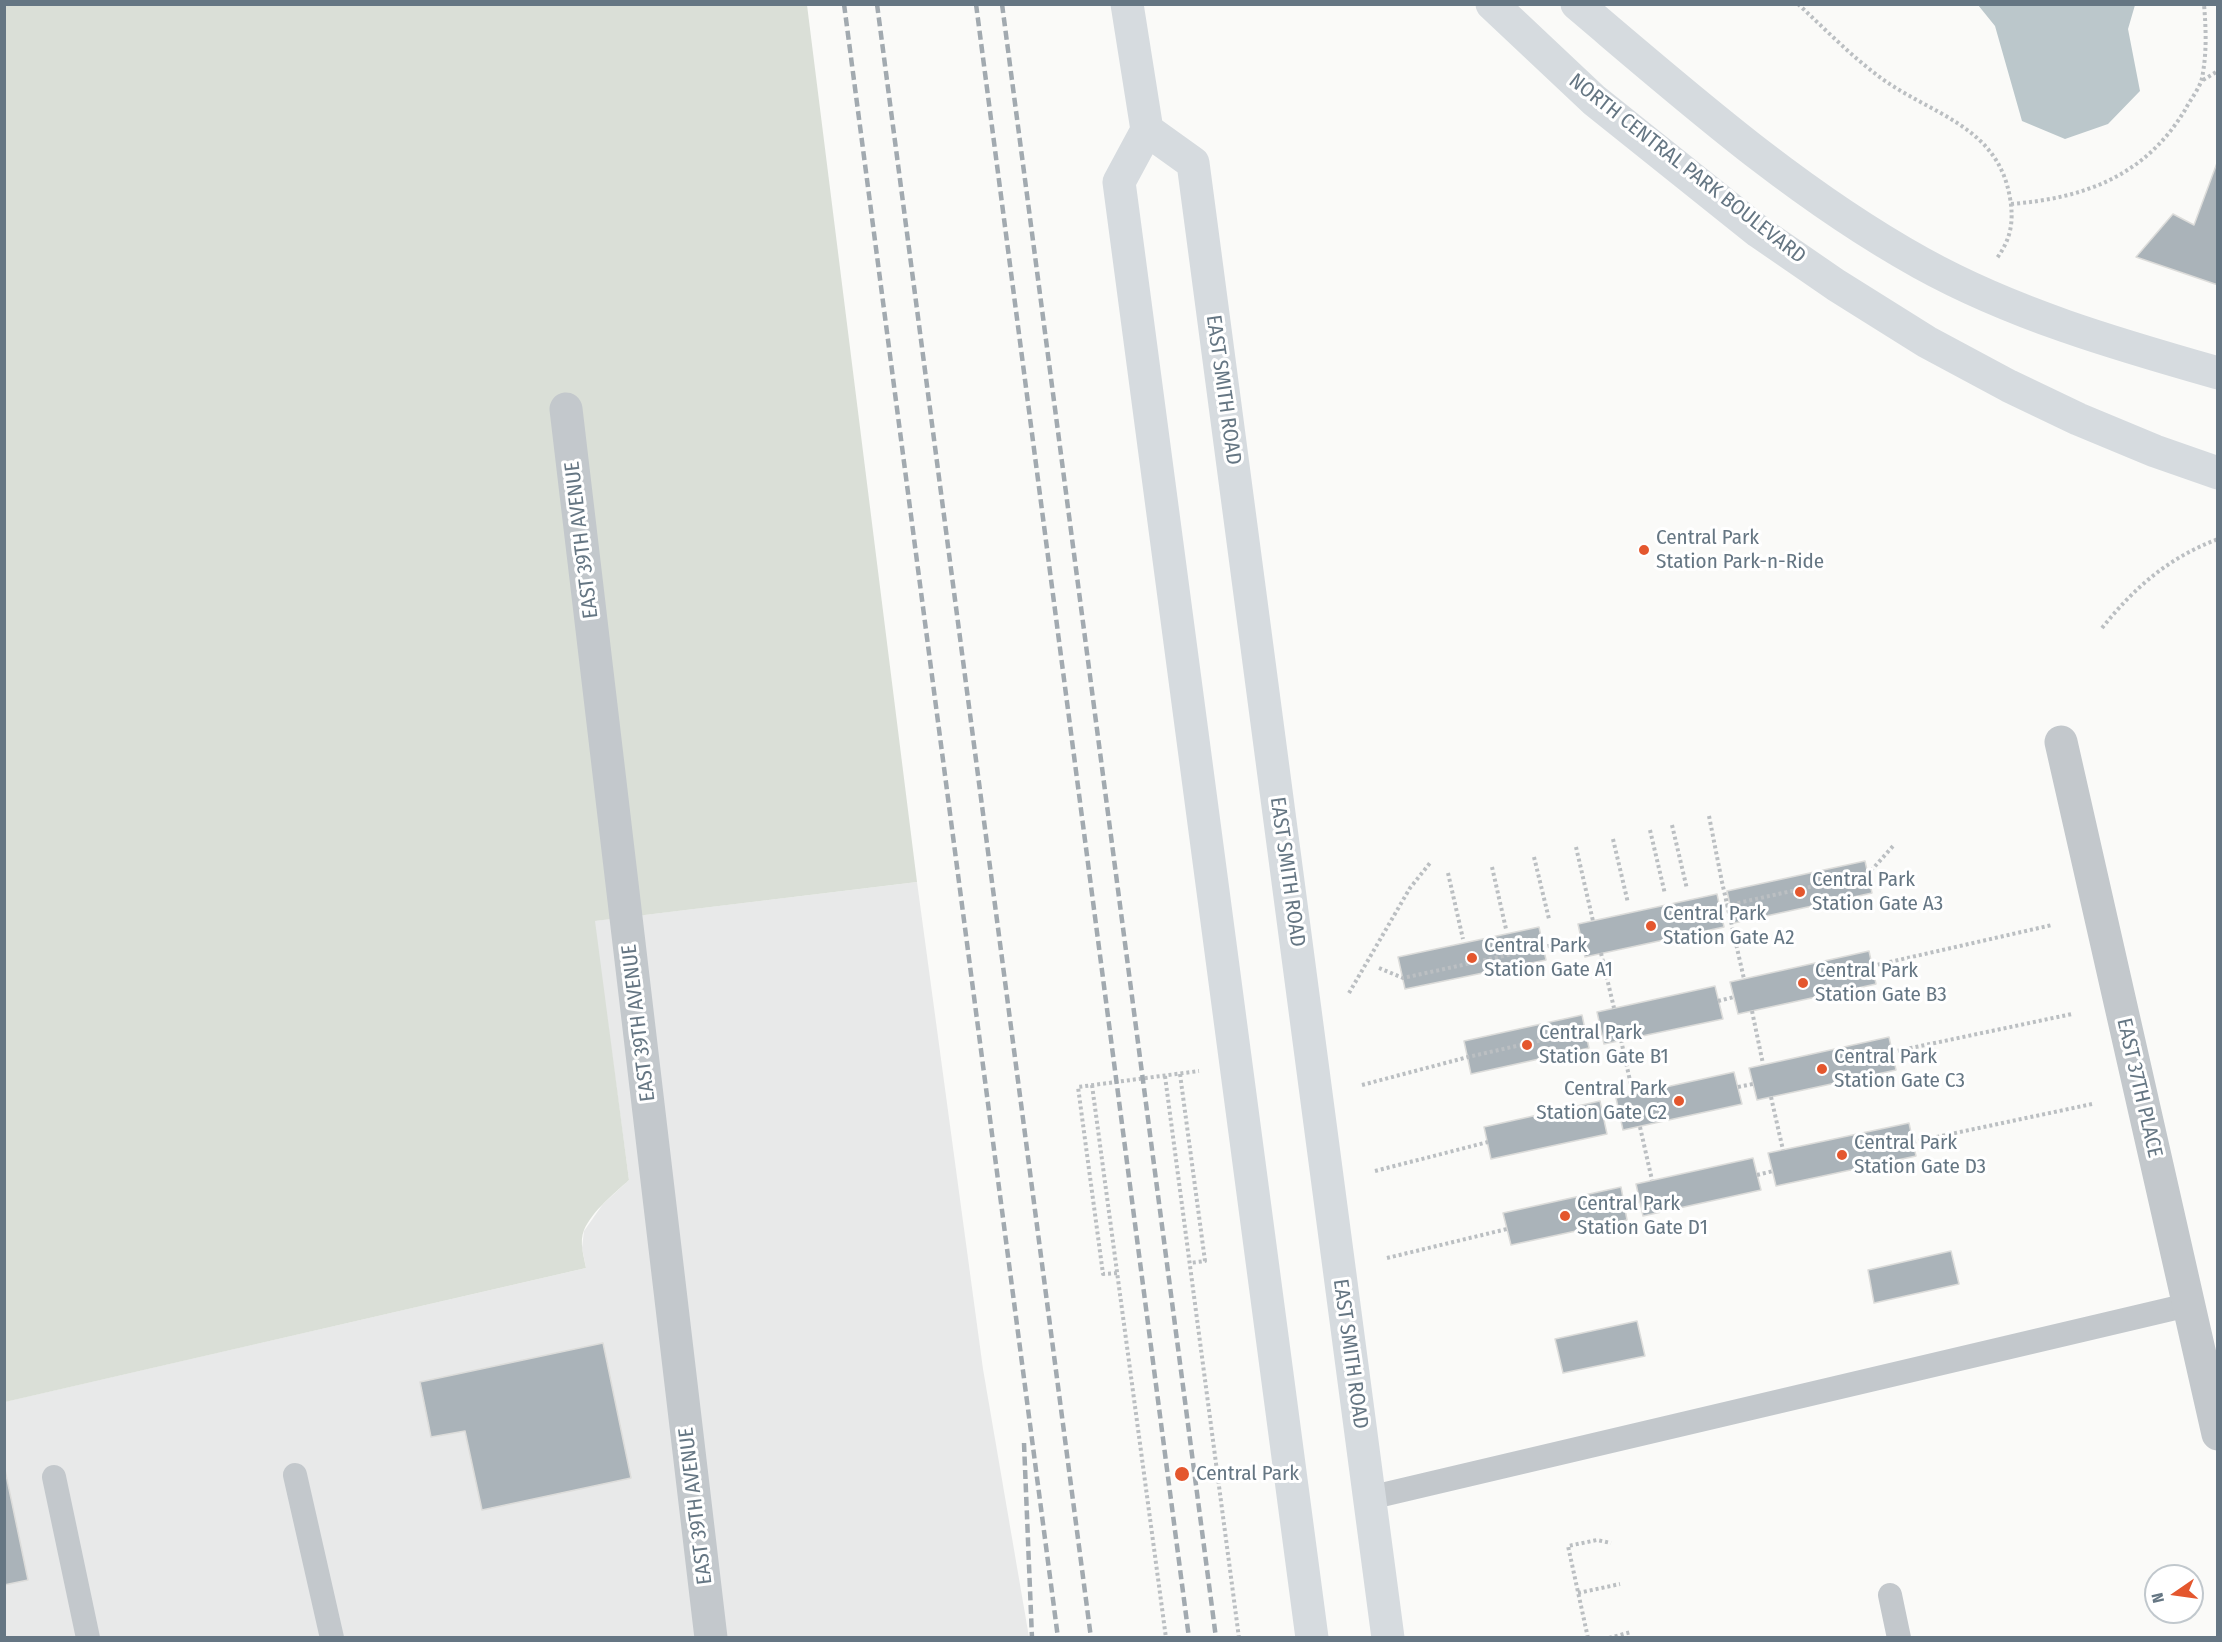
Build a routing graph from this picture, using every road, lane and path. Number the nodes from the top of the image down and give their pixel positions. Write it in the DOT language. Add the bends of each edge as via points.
graph roads {
  1 [pos="1127,4"];
  2 [pos="1492,4"];
  3 [pos="1577,4"];
  4 [pos="1798,4"];
  5 [pos="2204,4"];
  6 [pos="2217,71"];
  7 [pos="2202,80"];
  8 [pos="1147,130"];
  9 [pos="2011,204"];
  10 [pos="1994,263"];
  11 [pos="2217,373"];
  12 [pos="566,409"];
  13 [pos="2217,473"];
  14 [pos="2217,539"];
  15 [pos="2102,628"];
  16 [pos="2061,742"];
  17 [pos="1710,816"];
  18 [pos="1672,825"];
  19 [pos="1650,830"];
  20 [pos="1613,839"];
  21 [pos="1894,845"];
  22 [pos="1576,847"];
  23 [pos="1534,857"];
  24 [pos="1430,863"];
  25 [pos="1492,867"];
  26 [pos="1448,873"];
  27 [pos="1687,889"];
  28 [pos="1665,894"];
  29 [pos="1628,903"];
  30 [pos="1727,905"];
  31 [pos="1720,907"];
  32 [pos="1548,919"];
  33 [pos="1593,921"];
  34 [pos="2052,925"];
  35 [pos="1506,929"];
  36 [pos="1463,939"];
  37 [pos="1581,939"];
  38 [pos="1601,953"];
  39 [pos="1872,966"];
  40 [pos="1379,968"];
  41 [pos="1744,979"];
  42 [pos="1349,993"];
  43 [pos="1734,997"];
  44 [pos="1718,1001"];
  45 [pos="1614,1008"];
  46 [pos="1752,1011"];
  47 [pos="2072,1014"];
  48 [pos="1600,1028"];
  49 [pos="1621,1040"];
  50 [pos="1892,1052"];
  51 [pos="1763,1064"];
  52 [pos="1200,1071"];
  53 [pos="1180,1074"];
  54 [pos="1165,1076"];
  55 [pos="1362,1084"];
  56 [pos="1753,1084"];
  57 [pos="1092,1085"];
  58 [pos="1738,1087"];
  59 [pos="1633,1094"];
  60 [pos="1771,1097"];
  61 [pos="2092,1104"];
  62 [pos="1620,1114"];
  63 [pos="1604,1118"];
  64 [pos="1640,1126"];
  65 [pos="1488,1142"];
  66 [pos="1913,1142"];
  67 [pos="1783,1150"];
  68 [pos="1375,1171"];
  69 [pos="1773,1171"];
  70 [pos="1757,1175"];
  71 [pos="1652,1180"];
  72 [pos="1640,1201"];
  73 [pos="1624,1204"];
  74 [pos="1507,1229"];
  75 [pos="1387,1258"];
  76 [pos="1190,1263"];
  77 [pos="1118,1273"];
  78 [pos="2188,1305"];
  79 [pos="2217,1434"];
  80 [pos="296,1475"];
  81 [pos="54,1477"];
  82 [pos="1369,1498"];
  83 [pos="1611,1544"];
  84 [pos="1620,1584"];
  85 [pos="1578,1593"];
  86 [pos="1890,1595"];
  87 [pos="1631,1632"];
  88 [pos="88,1638"];
  89 [pos="332,1638"];
  90 [pos="711,1638"];
  91 [pos="1166,1638"];
  92 [pos="1239,1638"];
  93 [pos="1312,1638"];
  94 [pos="1388,1638"];
  95 [pos="1588,1638"];
  96 [pos="1609,1638"];
  97 [pos="1899,1638"];
  1 -- 8 [label="street"];
  2 -- 13 [label="street, NORTH CENTRAL PARK BOULEVARD" via="1594,100 1759,231 1836,285 1927,342 2009,386 2078,419"];
  3 -- 11 [label="street" via="1735,138 1867,232 1923,264 2062,325"];
  4 -- 9 [label="path" via="1881,78 1964,125 1991,151 2007,180"];
  5 -- 7 [label="path" via="2207,33"];
  6 -- 7 [label="path"];
  7 -- 9 [label="path" via="2157,146 2128,171 2091,189 2044,201"];
  8 -- 82 [label="street, EAST SMITH ROAD" via="1193,163"];
  8 -- 93 [label="street" via="1119,182"];
  9 -- 10 [label="path" via="2012,225 2006,246"];
  12 -- 90 [label="street, EAST 39TH AVENUE"];
  14 -- 15 [label="path" via="2159,569"];
  16 -- 78 [label="street, EAST 37TH PLACE"];
  17 -- 30 [label="path"];
  18 -- 27 [label="path"];
  19 -- 28 [label="path"];
  20 -- 29 [label="path"];
  21 -- 30 [label="path" via="1868,874"];
  22 -- 33 [label="path"];
  23 -- 32 [label="path"];
  24 -- 42 [label="path" via="1410,888"];
  25 -- 35 [label="path"];
  26 -- 36 [label="path"];
  30 -- 31 [label="path"];
  30 -- 41 [label="path"];
  34 -- 39 [label="path"];
  37 -- 40 [label="path" via="1403,978"];
  38 -- 45 [label="path"];
  43 -- 44 [label="path"];
  46 -- 51 [label="path"];
  47 -- 50 [label="path"];
  48 -- 55 [label="path"];
  49 -- 59 [label="path"];
  52 -- 53 [label="path"];
  53 -- 54 [label="path"];
  53 -- 76 [label="path" via="1205,1261"];
  54 -- 57 [label="path"];
  54 -- 76 [label="path"];
  56 -- 58 [label="path"];
  57 -- 77 [label="path"];
  57 -- 77 [label="path" via="1078,1087 1103,1275"];
  60 -- 67 [label="path"];
  61 -- 66 [label="path"];
  62 -- 63 [label="path"];
  64 -- 71 [label="path"];
  65 -- 68 [label="path"];
  69 -- 70 [label="path"];
  72 -- 73 [label="path"];
  74 -- 75 [label="path"];
  76 -- 92 [label="path"];
  77 -- 91 [label="path"];
  78 -- 79 [label="street, EAST 37TH PLACE"];
  78 -- 82 [label="lane"];
  80 -- 89 [label="lane"];
  81 -- 88 [label="lane"];
  82 -- 94 [label="street, EAST SMITH ROAD"];
  83 -- 85 [label="path" via="1597,1540 1568,1546"];
  84 -- 85 [label="path"];
  85 -- 95 [label="path"];
  86 -- 97 [label="lane"];
  87 -- 96 [label="path"];
}
